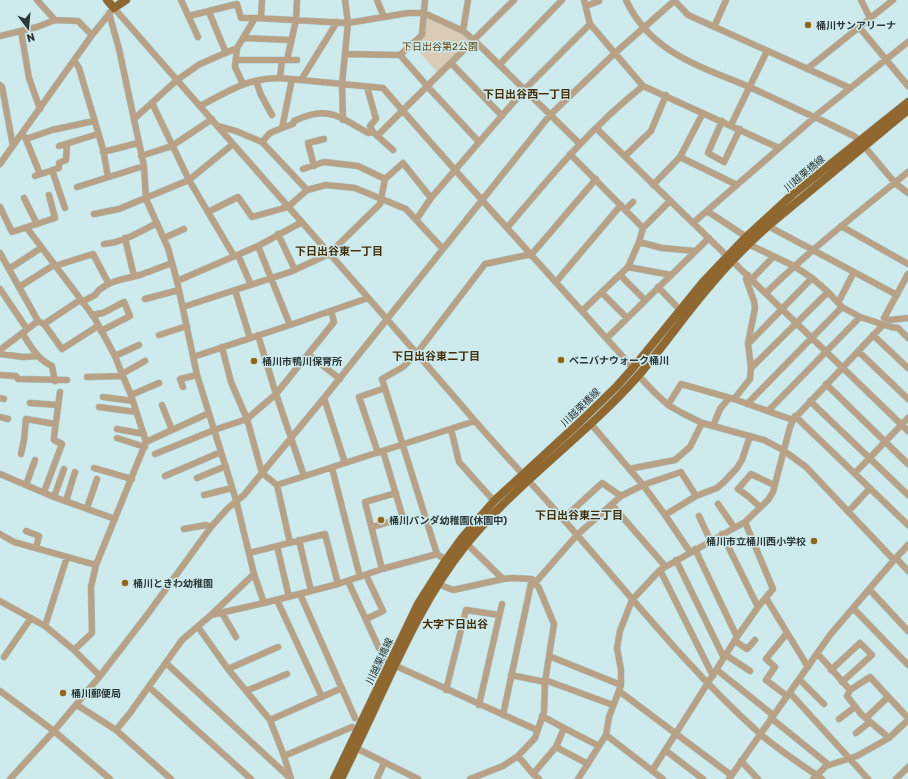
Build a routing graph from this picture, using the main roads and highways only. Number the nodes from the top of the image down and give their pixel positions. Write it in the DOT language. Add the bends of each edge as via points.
graph roads {
  1 [pos="107,0"];
  2 [pos="126,0"];
  3 [pos="908,102"];
  4 [pos="908,110"];
  5 [pos="862,143"];
  6 [pos="746,241"];
  7 [pos="729,258"];
  8 [pos="525,477"];
  9 [pos="392,664"];
  10 [pos="334,779"];
  11 [pos="341,779"];
  1 -- 2 [label="main road" via="112,11"];
  3 -- 5 [label="main road, 川越栗橋線"];
  4 -- 5 [label="main road, 川越栗橋線"];
  5 -- 6 [label="main road, 川越栗橋線" via="768,226"];
  5 -- 6 [label="main road, 川越栗橋線" via="776,209"];
  6 -- 7 [label="main road, 川越栗橋線"];
  7 -- 8 [label="main road, 川越栗橋線" via="680,310 633,368"];
  7 -- 8 [label="main road, 川越栗橋線" via="638,375 591,424"];
  8 -- 9 [label="main road, 川越栗橋線" via="467,544 438,584"];
  8 -- 9 [label="main road, 川越栗橋線" via="494,502 446,560 418,604"];
  9 -- 10 [label="main road, 川越栗橋線"];
  9 -- 11 [label="main road, 川越栗橋線"];
}
